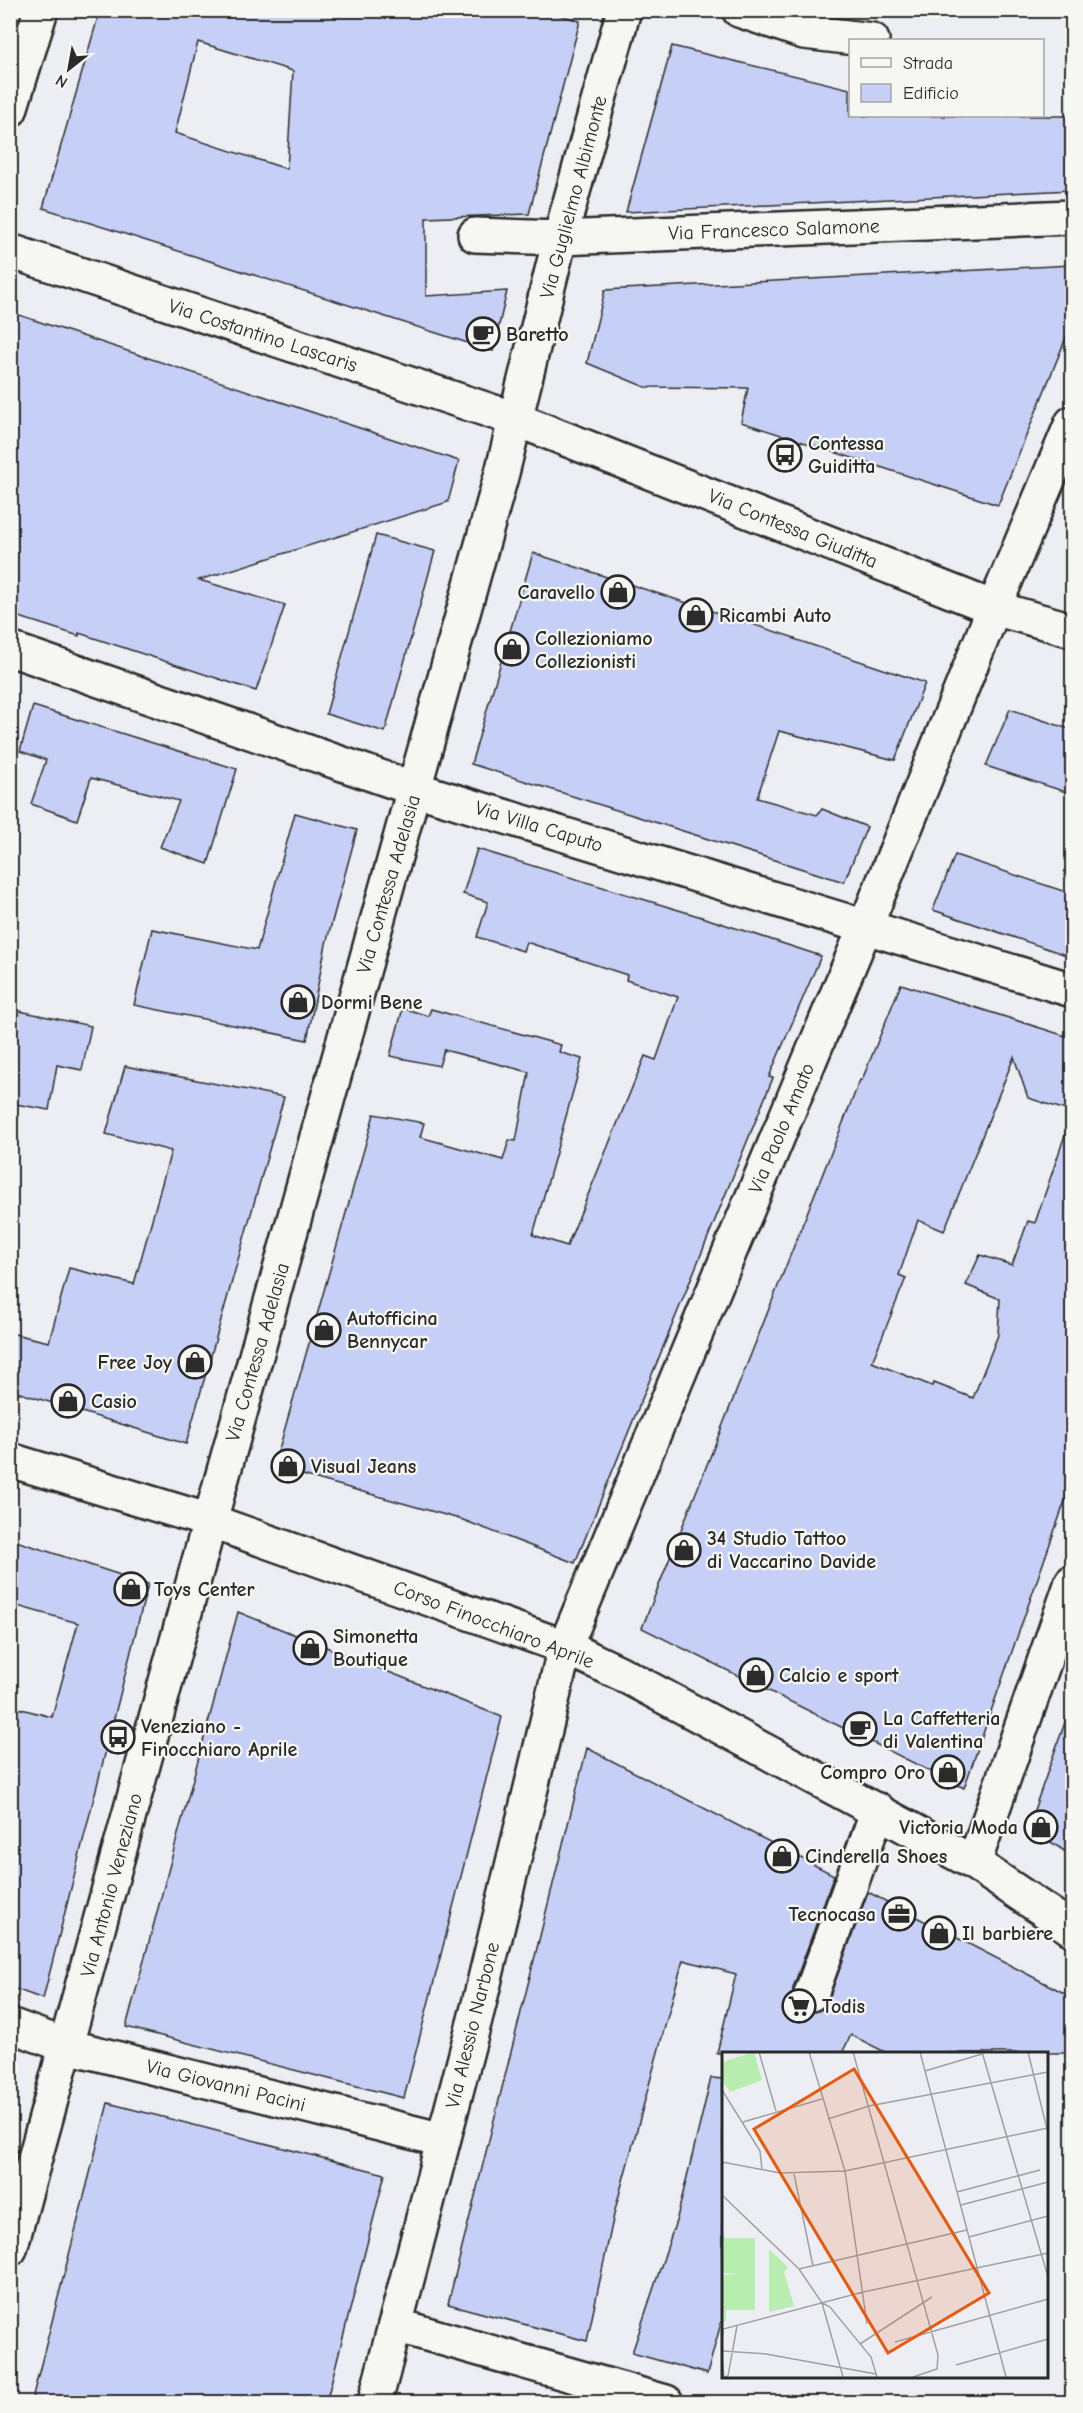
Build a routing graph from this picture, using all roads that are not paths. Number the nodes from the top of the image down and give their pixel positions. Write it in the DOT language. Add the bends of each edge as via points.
graph roads {
  1 [pos="41,10"];
  2 [pos="624,10"];
  3 [pos="739,10"];
  4 [pos="864,39"];
  5 [pos="10,110"];
  6 [pos="1072,217"];
  7 [pos="475,235"];
  8 [pos="560,238"];
  9 [pos="10,251"];
  10 [pos="515,419"];
  11 [pos="1072,423"];
  12 [pos="994,608"];
  13 [pos="1072,630"];
  14 [pos="10,649"];
  15 [pos="415,789"];
  16 [pos="866,925"];
  17 [pos="1072,990"];
  18 [pos="10,1460"];
  19 [pos="210,1521"];
  20 [pos="1072,1582"];
  21 [pos="565,1647"];
  22 [pos="878,1810"];
  23 [pos="974,1863"];
  24 [pos="1072,1929"];
  25 [pos="811,1994"];
  26 [pos="10,2025"];
  27 [pos="67,2046"];
  28 [pos="443,2140"];
  29 [pos="10,2249"];
  30 [pos="395,2325"];
  31 [pos="375,2403"];
  32 [pos="666,2403"];
  1 -- 5 [label="street"];
  2 -- 8 [label="street, Via Guglielmo Albimonte"];
  3 -- 4 [label="street" via="804,32"];
  6 -- 8 [label="street, Via Francesco Salamone"];
  7 -- 8 [label="street, Via Francesco Salamone"];
  8 -- 10 [label="street, Via Guglielmo Albimonte"];
  9 -- 10 [label="street, Via Costantino Lascaris"];
  10 -- 12 [label="street, Via Contessa Giuditta"];
  10 -- 15 [label="street, Via Contessa Adelasia"];
  11 -- 12 [label="street, Via Paolo Amato"];
  12 -- 13 [label="street, Via Contessa Giuditta"];
  12 -- 16 [label="street, Via Paolo Amato"];
  14 -- 15 [label="street, Via Villa Caputo"];
  15 -- 16 [label="street, Via Villa Caputo"];
  15 -- 19 [label="street, Via Contessa Adelasia"];
  16 -- 17 [label="street, Via Villa Caputo"];
  16 -- 21 [label="street, Via Paolo Amato"];
  18 -- 19 [label="street, Corso Finocchiaro Aprile"];
  19 -- 21 [label="street, Corso Finocchiaro Aprile"];
  19 -- 27 [label="street, Via Antonio Veneziano"];
  20 -- 23 [label="street"];
  21 -- 22 [label="street, Corso Finocchiaro Aprile"];
  21 -- 28 [label="street, Via Alessio Narbone"];
  22 -- 23 [label="street, Corso Finocchiaro Aprile"];
  22 -- 25 [label="street"];
  23 -- 24 [label="street, Corso Finocchiaro Aprile"];
  26 -- 27 [label="street, Via Giovanni Pacini"];
  27 -- 28 [label="street, Via Giovanni Pacini"];
  27 -- 29 [label="street, Via Antonio Veneziano"];
  28 -- 30 [label="street, Via Alessio Narbone"];
  30 -- 31 [label="street, Via Alessio Narbone"];
  30 -- 32 [label="street"];
}
